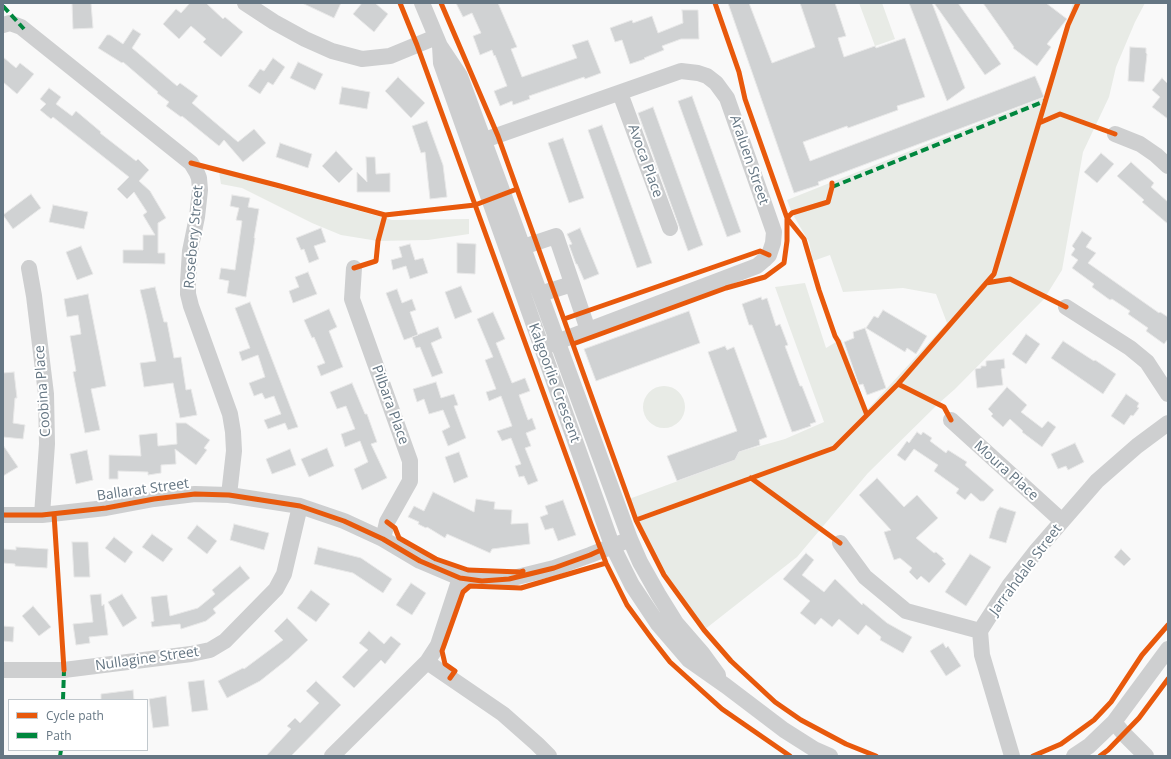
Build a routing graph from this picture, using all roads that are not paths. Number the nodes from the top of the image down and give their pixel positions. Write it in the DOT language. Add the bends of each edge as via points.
graph roads {
  1 [pos="245,3"];
  2 [pos="422,3"];
  3 [pos="3,24"];
  4 [pos="438,42"];
  5 [pos="620,93"];
  6 [pos="1115,134"];
  7 [pos="477,143"];
  8 [pos="1168,166"];
  9 [pos="670,228"];
  10 [pos="523,247"];
  11 [pos="30,268"];
  12 [pos="354,268"];
  13 [pos="572,284"];
  14 [pos="540,294"];
  15 [pos="1066,307"];
  16 [pos="588,330"];
  17 [pos="558,341"];
  18 [pos="542,347"];
  19 [pos="1168,394"];
  20 [pos="951,420"];
  21 [pos="1168,423"];
  22 [pos="229,494"];
  23 [pos="300,506"];
  24 [pos="3,515"];
  25 [pos="42,515"];
  26 [pos="1062,521"];
  27 [pos="383,539"];
  28 [pos="630,539"];
  29 [pos="840,543"];
  30 [pos="612,545"];
  31 [pos="460,578"];
  32 [pos="980,632"];
  33 [pos="1168,649"];
  34 [pos="426,662"];
  35 [pos="3,670"];
  36 [pos="726,686"];
  37 [pos="1114,722"];
  38 [pos="332,756"];
  39 [pos="549,756"];
  40 [pos="830,756"];
  41 [pos="1012,756"];
  42 [pos="1074,756"];
  43 [pos="1146,756"];
  1 -- 4 [label="street" via="305,39 332,51 362,58 390,56"];
  2 -- 4 [label="street, Kalgoorlie Crescent"];
  3 -- 22 [label="street, Rosebery Street" via="21,27 191,163 197,173 200,190 190,250 188,294 230,414 234,451"];
  4 -- 7 [label="street, Kalgoorlie Crescent" via="460,76"];
  5 -- 7 [label="street, Araluen Street"];
  5 -- 9 [label="street, Avoca Place"];
  5 -- 16 [label="street, Araluen Street" via="681,71 707,76 716,83 727,98 774,232 773,243 769,255 757,266"];
  6 -- 8 [label="street" via="1140,144"];
  7 -- 10 [label="street, Kalgoorlie Crescent"];
  7 -- 18 [label="street, Kalgoorlie Crescent"];
  10 -- 13 [label="street" via="556,236"];
  10 -- 14 [label="street, Kalgoorlie Crescent"];
  11 -- 25 [label="street, Coobina Place" via="46,394 47,444"];
  12 -- 27 [label="street, Pilbara Place" via="352,299 410,461 410,481 387,522"];
  13 -- 14 [label="street"];
  13 -- 16 [label="street"];
  14 -- 17 [label="street, Kalgoorlie Crescent"];
  15 -- 19 [label="street" via="1130,348 1147,362"];
  16 -- 17 [label="street, Araluen Street"];
  17 -- 18 [label="street, Araluen Street"];
  17 -- 28 [label="street, Kalgoorlie Crescent"];
  18 -- 30 [label="street, Kalgoorlie Crescent"];
  20 -- 26 [label="street, Moura Place"];
  21 -- 26 [label="street, Jarrahdale Street" via="1097,481"];
  22 -- 23 [label="street, Ballarat Street"];
  22 -- 25 [label="street, Ballarat Street" via="195,494"];
  23 -- 27 [label="street, Ballarat Street" via="344,521"];
  23 -- 35 [label="street, Nullagine Street" via="284,574 276,589 225,641 210,650 64,670"];
  24 -- 25 [label="street, Ballarat Street"];
  26 -- 32 [label="street, Jarrahdale Street" via="1009,586"];
  27 -- 31 [label="street, Ballarat Street" via="420,561"];
  28 -- 30 [label="street, Ballarat Street"];
  28 -- 36 [label="street, Kalgoorlie Crescent" via="640,562 676,622"];
  29 -- 32 [label="street" via="865,577 906,611"];
  30 -- 31 [label="street, Ballarat Street" via="554,568 509,579 482,581"];
  30 -- 36 [label="street, Kalgoorlie Crescent" via="632,585 658,624 689,660"];
  31 -- 34 [label="street" via="438,645"];
  32 -- 41 [label="street" via="982,655"];
  33 -- 37 [label="street"];
  34 -- 38 [label="street"];
  34 -- 39 [label="street" via="503,714"];
  36 -- 40 [label="street, Kalgoorlie Crescent" via="784,730"];
  37 -- 42 [label="street" via="1089,746"];
  37 -- 43 [label="street"];
}
